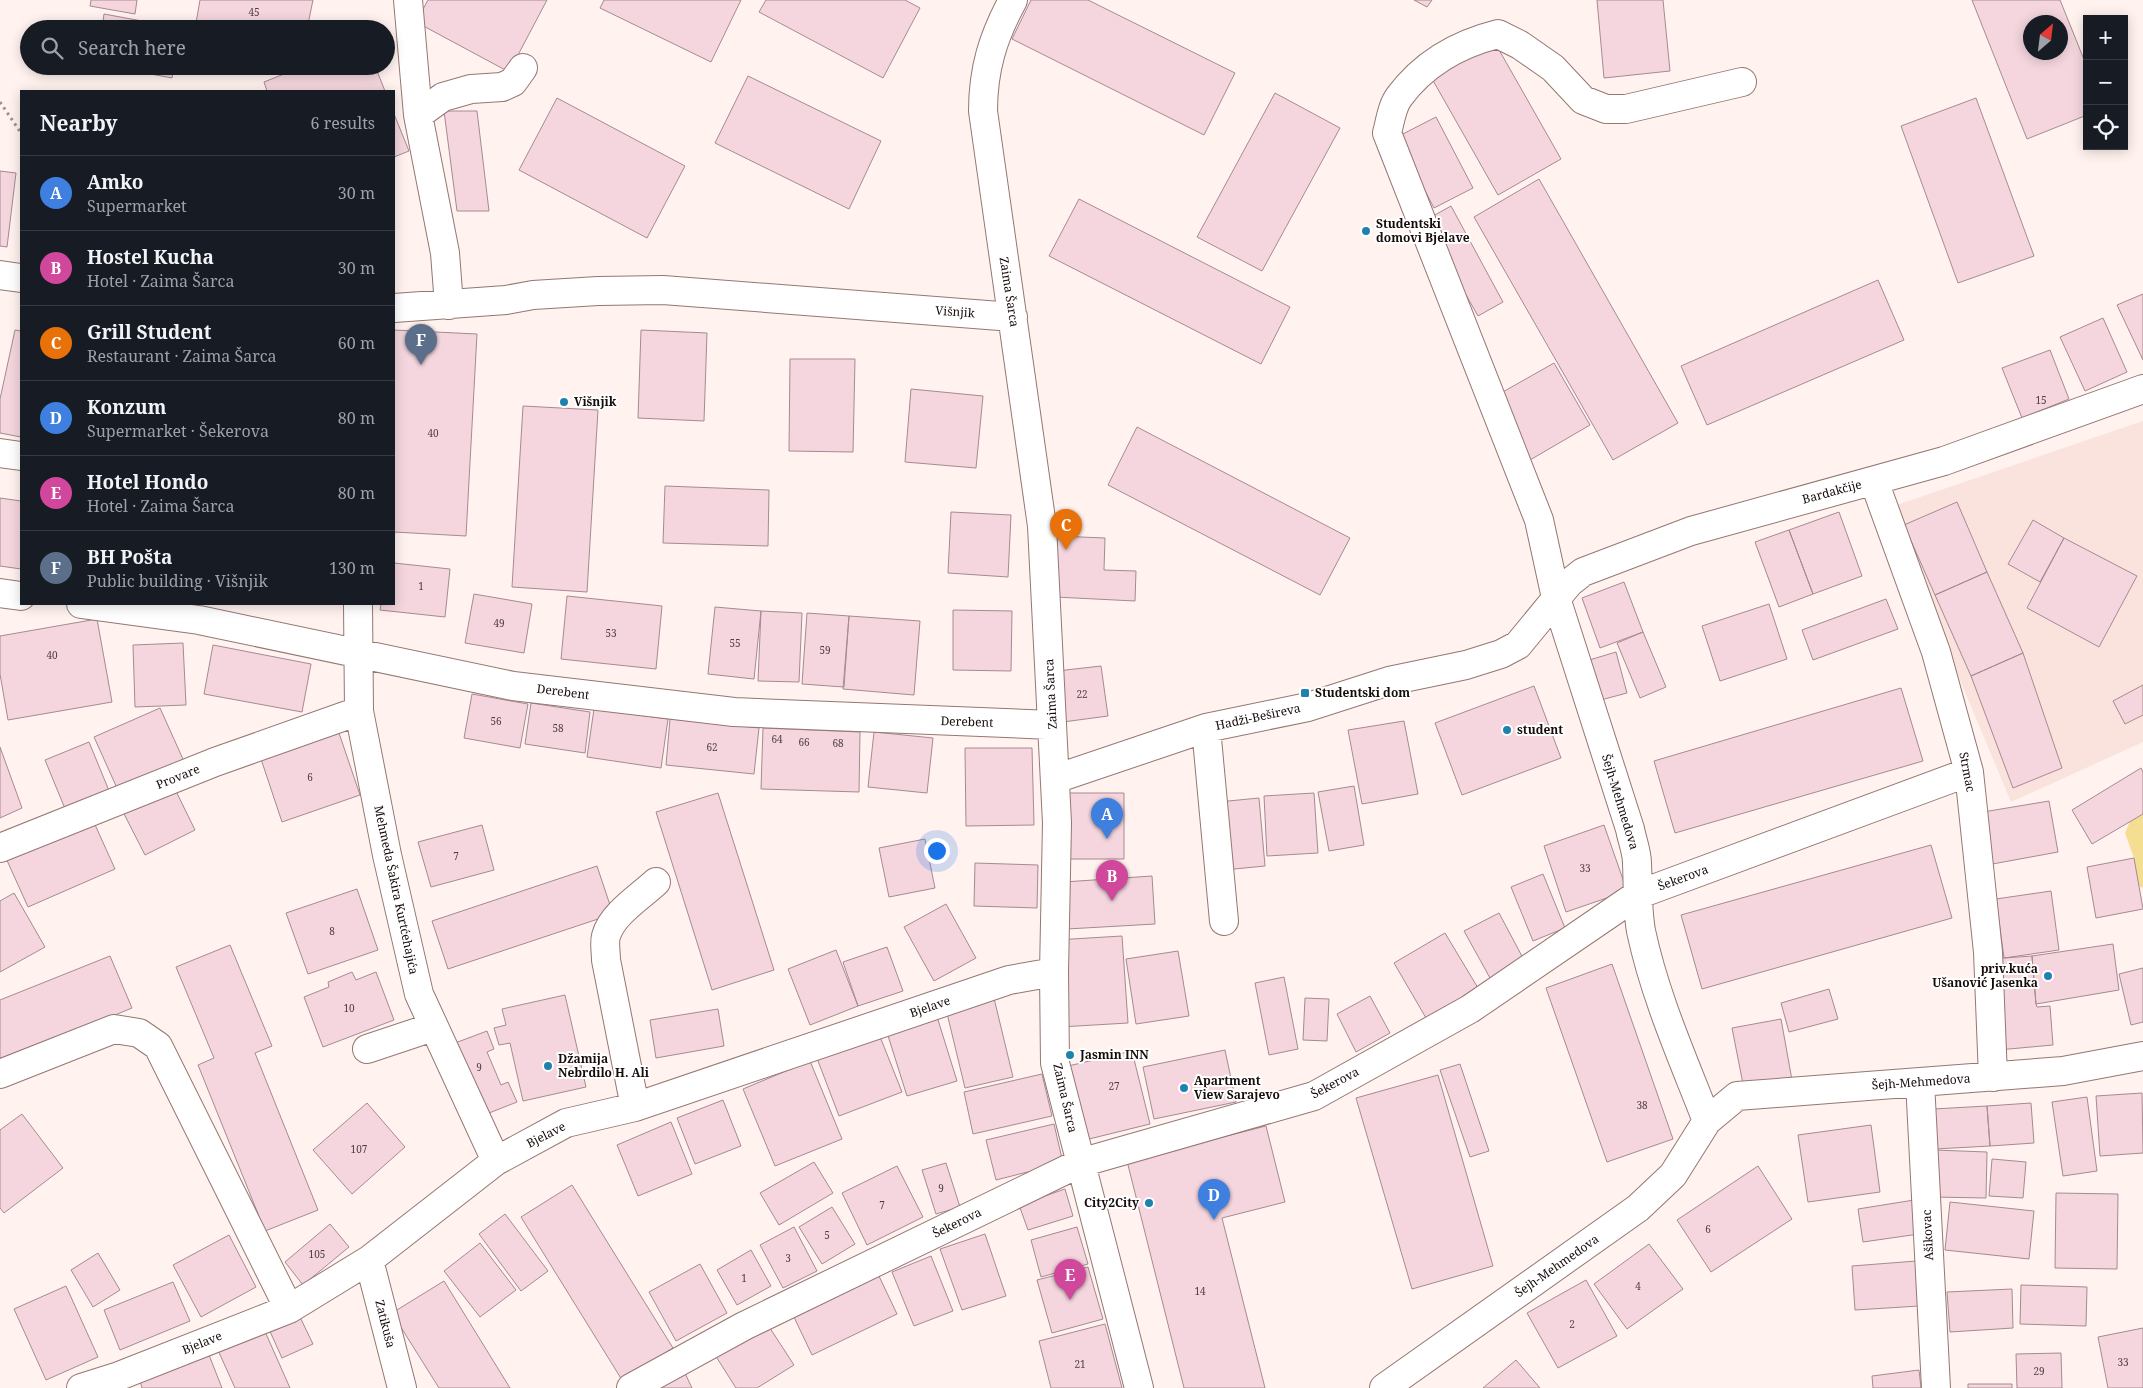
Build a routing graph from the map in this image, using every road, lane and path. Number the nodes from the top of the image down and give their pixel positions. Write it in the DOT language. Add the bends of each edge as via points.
graph roads {
  1 [pos="408,0"];
  2 [pos="1013,0"];
  3 [pos="523,68"];
  4 [pos="1742,82"];
  5 [pos="0,102"];
  6 [pos="418,115"];
  7 [pos="20,132"];
  8 [pos="0,275"];
  9 [pos="20,278"];
  10 [pos="449,305"];
  11 [pos="395,308"];
  12 [pos="1013,317"];
  13 [pos="2143,389"];
  14 [pos="0,453"];
  15 [pos="20,456"];
  16 [pos="1874,481"];
  17 [pos="0,593"];
  18 [pos="20,596"];
  19 [pos="1556,598"];
  20 [pos="96,605"];
  21 [pos="358,605"];
  22 [pos="199,612"];
  23 [pos="1539,622"];
  24 [pos="357,653"];
  25 [pos="358,711"];
  26 [pos="1052,725"];
  27 [pos="1206,728"];
  28 [pos="1969,772"];
  29 [pos="1055,779"];
  30 [pos="0,848"];
  31 [pos="656,882"];
  32 [pos="1637,895"];
  33 [pos="1224,921"];
  34 [pos="1054,972"];
  35 [pos="433,1026"];
  36 [pos="367,1049"];
  37 [pos="2143,1056"];
  38 [pos="0,1074"];
  39 [pos="1993,1077"];
  40 [pos="1920,1082"];
  41 [pos="635,1107"];
  42 [pos="1707,1121"];
  43 [pos="496,1161"];
  44 [pos="1080,1163"];
  45 [pos="369,1260"];
  46 [pos="289,1308"];
  47 [pos="1391,1386"];
  48 [pos="81,1388"];
  49 [pos="402,1388"];
  50 [pos="631,1388"];
  51 [pos="1139,1388"];
  52 [pos="1936,1388"];
  1 -- 6 [label="street"];
  2 -- 12 [label="street, Zaima Šarca" via="998,28 983,82 984,111"];
  3 -- 6 [label="street" via="513,82 502,87 471,89 443,97"];
  4 -- 19 [label="street, Šejh-Mehmedova" via="1626,109 1606,109 1583,100 1553,68 1498,34 1474,40 1440,56 1398,98 1386,133 1539,520"];
  5 -- 7 [label="path"];
  6 -- 10 [label="street" via="444,253"];
  8 -- 9 [label="street"];
  10 -- 11 [label="street, Višnjik"];
  10 -- 12 [label="street, Višnjik" via="533,295 663,290"];
  12 -- 26 [label="street, Zaima Šarca" via="1042,526"];
  13 -- 16 [label="street, Bardakčije" via="1944,461"];
  14 -- 15 [label="street"];
  16 -- 19 [label="street, Bardakčije" via="1653,544 1583,572"];
  16 -- 28 [label="street, Strmac" via="1936,652"];
  17 -- 18 [label="street"];
  19 -- 23 [label="street, Bardakčije"];
  19 -- 32 [label="street, Šejh-Mehmedova" via="1630,829 1637,860"];
  20 -- 22 [label="street, Derebent"];
  21 -- 24 [label="street, Mehmeda Šakira Kurtćehajića"];
  22 -- 24 [label="street, Derebent"];
  23 -- 27 [label="street, Hadži-Bešireva" via="1518,645 1501,654 1389,681 1308,707"];
  24 -- 25 [label="street, Mehmeda Šakira Kurtćehajića"];
  24 -- 26 [label="street, Derebent" via="513,686 734,712"];
  25 -- 30 [label="street, Provare" via="215,762"];
  25 -- 35 [label="street, Mehmeda Šakira Kurtćehajića" via="419,994"];
  26 -- 29 [label="street, Zaima Šarca"];
  27 -- 29 [label="street, Hadži-Bešireva"];
  27 -- 33 [label="street"];
  28 -- 32 [label="street, Šekerova"];
  28 -- 39 [label="street, Strmac" via="1988,952"];
  29 -- 34 [label="street, Zaima Šarca"];
  31 -- 41 [label="street" via="618,916 606,938 606,960"];
  32 -- 42 [label="street, Šejh-Mehmedova" via="1641,929 1659,997"];
  32 -- 44 [label="street, Šekerova" via="1470,1010 1314,1096"];
  34 -- 41 [label="street, Bjelave" via="1009,980"];
  34 -- 44 [label="street, Zaima Šarca" via="1056,1063"];
  35 -- 36 [label="street"];
  35 -- 43 [label="street, Mehmeda Šakira Kurtćehajića"];
  37 -- 39 [label="street, Šejh-Mehmedova" via="2063,1071"];
  38 -- 46 [label="street" via="114,1029 139,1033 158,1046"];
  39 -- 40 [label="street, Šejh-Mehmedova"];
  40 -- 42 [label="street, Šejh-Mehmedova" via="1737,1096"];
  40 -- 52 [label="street, Ašikovac"];
  41 -- 43 [label="street, Bjelave" via="566,1123"];
  42 -- 47 [label="street, Šejh-Mehmedova" via="1673,1175 1638,1208"];
  43 -- 45 [label="street, Bjelave"];
  44 -- 50 [label="street, Šekerova" via="744,1326"];
  44 -- 51 [label="street, Zaima Šarca"];
  45 -- 46 [label="street, Bjelave"];
  45 -- 49 [label="street, Zatikuša"];
  46 -- 48 [label="street, Bjelave"];
}
